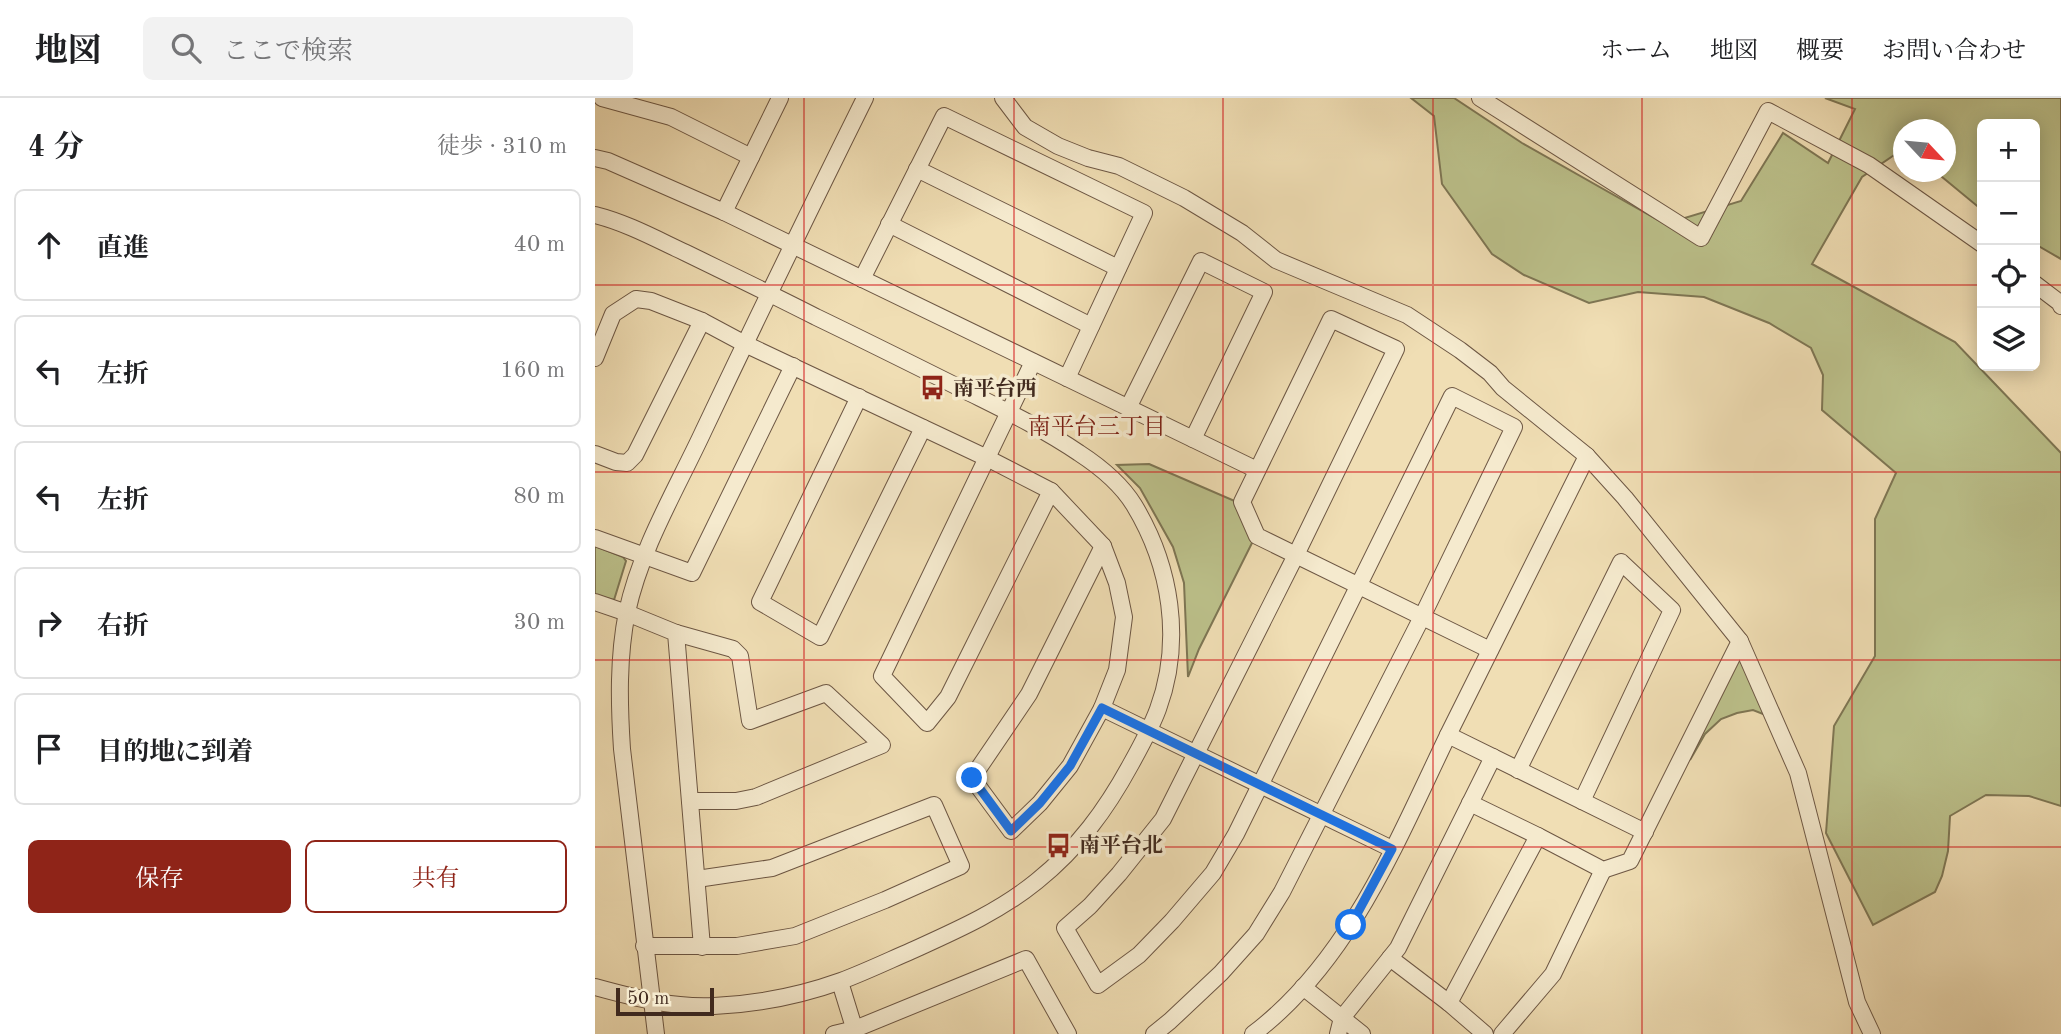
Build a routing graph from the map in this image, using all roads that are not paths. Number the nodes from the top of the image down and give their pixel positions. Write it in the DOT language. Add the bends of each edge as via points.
graph roads {
  1 [pos="603,98"];
  2 [pos="779,98"];
  3 [pos="865,98"];
  4 [pos="1003,98"];
  5 [pos="1480,98"];
  6 [pos="751,157"];
  7 [pos="595,158"];
  8 [pos="917,169"];
  9 [pos="724,212"];
  10 [pos="595,215"];
  11 [pos="889,224"];
  12 [pos="1977,240"];
  13 [pos="793,245"];
  14 [pos="1118,268"];
  15 [pos="862,279"];
  16 [pos="2040,288"];
  17 [pos="769,293"];
  18 [pos="2061,306"];
  19 [pos="702,321"];
  20 [pos="1091,326"];
  21 [pos="745,344"];
  22 [pos="595,358"];
  23 [pos="1033,362"];
  24 [pos="793,366"];
  25 [pos="1067,378"];
  26 [pos="859,397"];
  27 [pos="1128,408"];
  28 [pos="1009,412"];
  29 [pos="923,428"];
  30 [pos="1193,439"];
  31 [pos="595,454"];
  32 [pos="1587,456"];
  33 [pos="987,457"];
  34 [pos="1257,470"];
  35 [pos="1051,491"];
  36 [pos="595,538"];
  37 [pos="1103,545"];
  38 [pos="644,556"];
  39 [pos="1295,557"];
  40 [pos="1359,587"];
  41 [pos="595,602"];
  42 [pos="627,612"];
  43 [pos="1422,617"];
  44 [pos="675,633"];
  45 [pos="1740,641"];
  46 [pos="1490,650"];
  47 [pos="1102,708"];
  48 [pos="1149,732"];
  49 [pos="1448,735"];
  50 [pos="1195,754"];
  51 [pos="1493,757"];
  52 [pos="1518,770"];
  53 [pos="1260,785"];
  54 [pos="690,801"];
  55 [pos="1582,801"];
  56 [pos="1470,803"];
  57 [pos="1322,816"];
  58 [pos="1645,832"];
  59 [pos="1538,836"];
  60 [pos="1392,849"];
  61 [pos="1603,870"];
  62 [pos="697,879"];
  63 [pos="644,946"];
  64 [pos="702,947"];
  65 [pos="1390,958"];
  66 [pos="839,982"];
  67 [pos="595,987"];
  68 [pos="1303,988"];
  69 [pos="652,1002"];
  70 [pos="1449,1003"];
  71 [pos="1340,1026"];
  72 [pos="856,1032"];
  73 [pos="656,1034"];
  74 [pos="834,1034"];
  75 [pos="1068,1034"];
  76 [pos="1154,1034"];
  77 [pos="1253,1034"];
  78 [pos="1362,1034"];
  79 [pos="1485,1034"];
  80 [pos="1501,1034"];
  81 [pos="1872,1034"];
  1 -- 6 [label="street" via="671,117"];
  2 -- 6 [label="street"];
  3 -- 13 [label="street"];
  4 -- 32 [label="street" via="1025,127 1058,146 1119,166 1184,198 1276,260 1408,315 1460,349"];
  5 -- 12 [label="street" via="1701,238 1768,111 1869,165"];
  6 -- 9 [label="street"];
  7 -- 9 [label="street"];
  8 -- 11 [label="street"];
  8 -- 14 [label="street"];
  8 -- 14 [label="street" via="944,116 1144,213"];
  9 -- 13 [label="street"];
  10 -- 17 [label="street" via="631,227"];
  11 -- 15 [label="street"];
  11 -- 20 [label="street"];
  13 -- 15 [label="street"];
  13 -- 17 [label="street"];
  14 -- 20 [label="street"];
  15 -- 23 [label="street"];
  16 -- 18 [label="street"];
  17 -- 21 [label="street"];
  17 -- 28 [label="street"];
  19 -- 21 [label="street"];
  19 -- 22 [label="street" via="636,299 613,314"];
  19 -- 31 [label="street" via="635,456 628,463"];
  20 -- 25 [label="street"];
  21 -- 24 [label="street"];
  21 -- 38 [label="street"];
  23 -- 25 [label="street"];
  23 -- 28 [label="street"];
  24 -- 26 [label="street"];
  24 -- 38 [label="street" via="692,573"];
  25 -- 27 [label="street"];
  26 -- 29 [label="street"];
  26 -- 29 [label="street" via="760,602 820,637"];
  27 -- 30 [label="street"];
  27 -- 30 [label="street" via="1201,261 1264,292"];
  28 -- 33 [label="street"];
  28 -- 48 [label="street" via="1075,449 1112,480 1132,501 1158,554 1171,615 1171,649"];
  29 -- 33 [label="street"];
  30 -- 34 [label="street"];
  32 -- 45 [label="street"];
  32 -- 46 [label="street"];
  33 -- 35 [label="street"];
  33 -- 35 [label="street" via="882,676 927,723 949,697"];
  34 -- 39 [label="street" via="1242,502 1257,536"];
  34 -- 39 [label="street" via="1331,319 1396,349"];
  35 -- 37 [label="street"];
  36 -- 38 [label="street"];
  37 -- 47 [label="street" via="1124,617 1117,670"];
  37 -- 47 [label="street" via="1029,694 972,778 1011,831 1070,766"];
  38 -- 42 [label="street"];
  39 -- 40 [label="street"];
  39 -- 50 [label="street"];
  40 -- 43 [label="street"];
  40 -- 43 [label="street" via="1452,396 1514,427"];
  40 -- 53 [label="street"];
  41 -- 42 [label="street"];
  42 -- 44 [label="street"];
  42 -- 63 [label="street" via="620,714"];
  43 -- 46 [label="street"];
  43 -- 57 [label="street"];
  44 -- 54 [label="street"];
  44 -- 54 [label="street" via="733,649 740,656 750,721 827,693 882,745 756,797"];
  45 -- 58 [label="street"];
  45 -- 81 [label="street" via="1798,774 1857,1002"];
  46 -- 49 [label="street"];
  47 -- 48 [label="street"];
  48 -- 50 [label="street"];
  48 -- 66 [label="street" via="1086,835 1036,882 981,919"];
  49 -- 51 [label="street"];
  49 -- 60 [label="street"];
  50 -- 53 [label="street"];
  50 -- 53 [label="street" via="1163,819 1144,845 1065,928 1098,985 1139,955 1213,873"];
  51 -- 52 [label="street"];
  51 -- 56 [label="street"];
  52 -- 55 [label="street"];
  52 -- 55 [label="street" via="1621,562 1672,610"];
  53 -- 57 [label="street"];
  54 -- 62 [label="street"];
  55 -- 58 [label="street"];
  56 -- 59 [label="street"];
  56 -- 65 [label="street"];
  57 -- 60 [label="street"];
  57 -- 76 [label="street" via="1256,934"];
  58 -- 61 [label="street" via="1630,861"];
  59 -- 61 [label="street"];
  59 -- 70 [label="street"];
  60 -- 68 [label="street" via="1351,925"];
  61 -- 80 [label="street" via="1553,974"];
  62 -- 64 [label="street"];
  62 -- 64 [label="street" via="772,868 934,805 961,866 795,936"];
  63 -- 64 [label="street"];
  63 -- 69 [label="street"];
  65 -- 70 [label="street"];
  65 -- 71 [label="street"];
  66 -- 69 [label="street" via="719,1006"];
  66 -- 72 [label="street"];
  67 -- 69 [label="street"];
  68 -- 71 [label="street"];
  68 -- 77 [label="street"];
  69 -- 73 [label="street"];
  70 -- 79 [label="street"];
  71 -- 78 [label="street"];
  72 -- 74 [label="street"];
  72 -- 75 [label="street" via="1026,959"];
}
